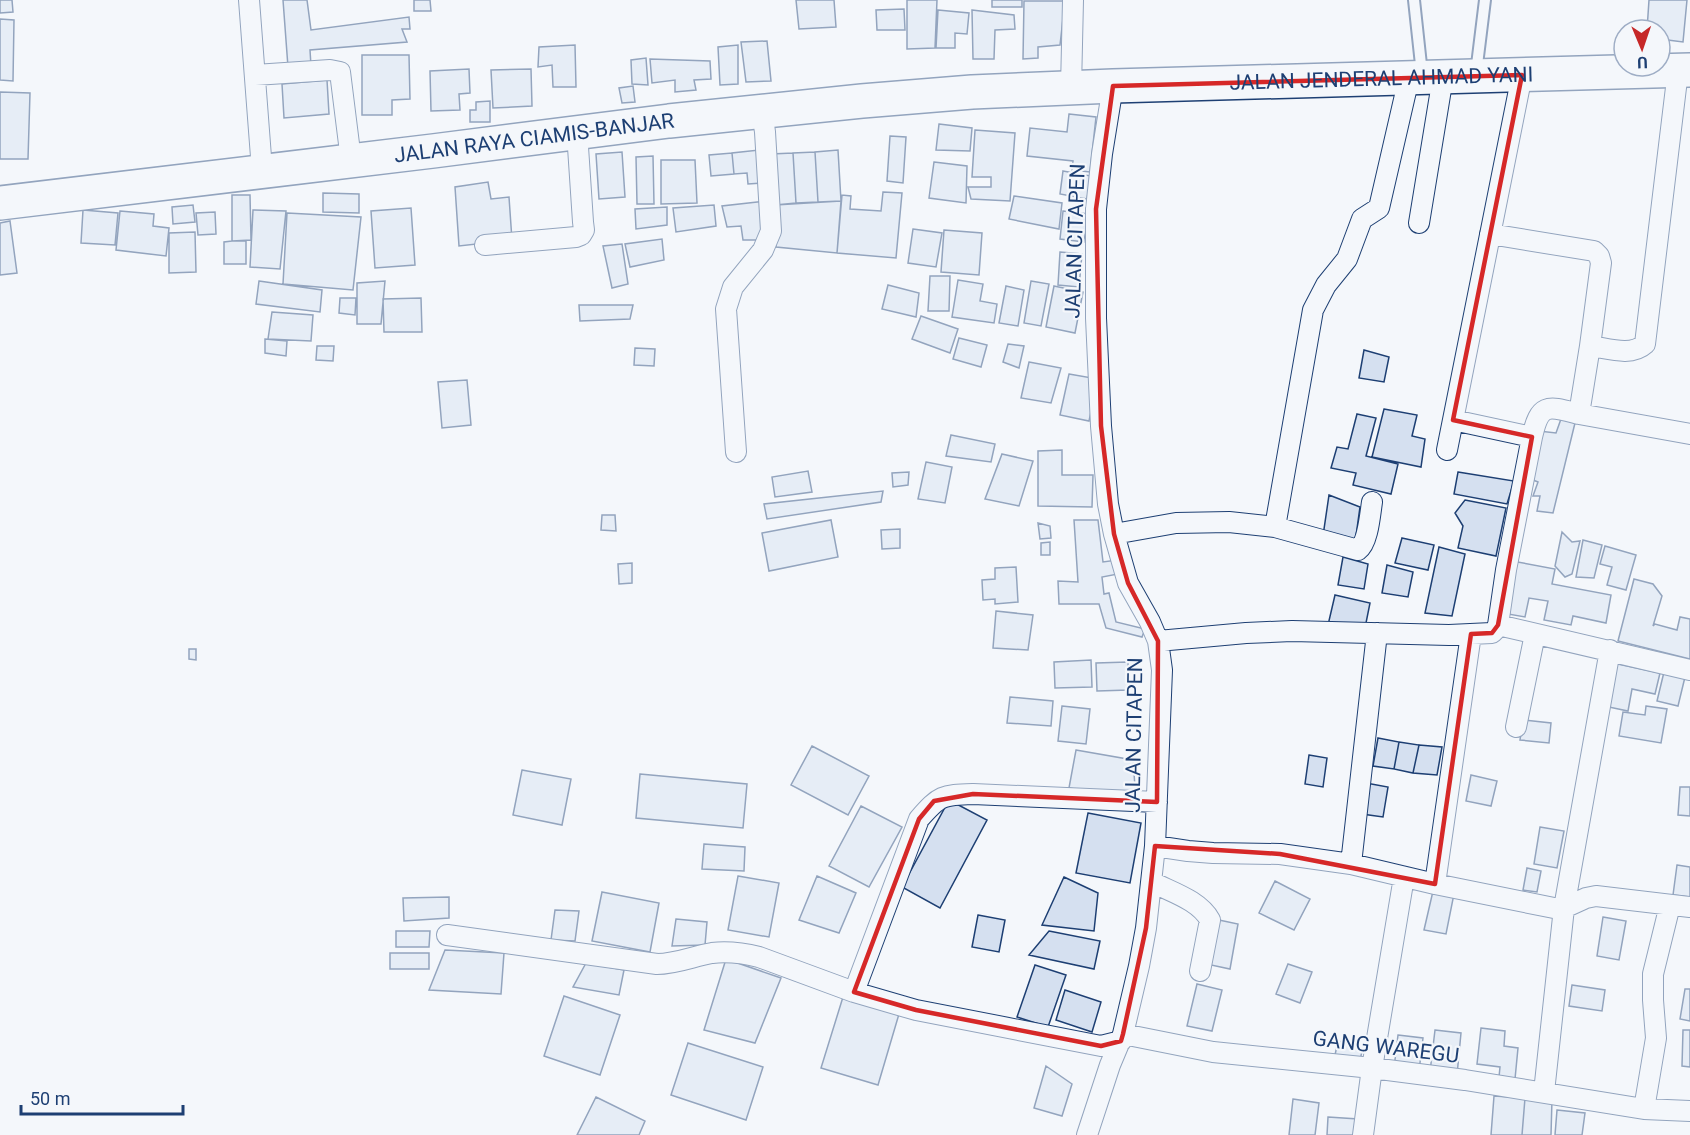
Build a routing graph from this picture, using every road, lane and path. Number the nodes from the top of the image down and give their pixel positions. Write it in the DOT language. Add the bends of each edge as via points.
graph roads {
  1 [pos="249,0"];
  2 [pos="1073,0"];
  3 [pos="1414,0"];
  4 [pos="1485,0"];
  5 [pos="1684,70"];
  6 [pos="255,75"];
  7 [pos="1522,75"];
  8 [pos="1476,76"];
  9 [pos="1425,77"];
  10 [pos="1113,86"];
  11 [pos="1071,88"];
  12 [pos="762,111"];
  13 [pos="577,132"];
  14 [pos="351,160"];
  15 [pos="262,170"];
  16 [pos="0,203"];
  17 [pos="1419,223"];
  18 [pos="1490,234"];
  19 [pos="485,245"];
  20 [pos="1590,346"];
  21 [pos="1579,414"];
  22 [pos="1453,420"];
  23 [pos="1690,434"];
  24 [pos="1532,437"];
  25 [pos="1447,450"];
  26 [pos="736,452"];
  27 [pos="1372,502"];
  28 [pos="1275,527"];
  29 [pos="1114,534"];
  30 [pos="1498,625"];
  31 [pos="1377,633"];
  32 [pos="1471,634"];
  33 [pos="1535,634"];
  34 [pos="1158,641"];
  35 [pos="1610,651"];
  36 [pos="1690,670"];
  37 [pos="1516,727"];
  38 [pos="1157,802"];
  39 [pos="1155,846"];
  40 [pos="1351,864"];
  41 [pos="1404,877"];
  42 [pos="1152,882"];
  43 [pos="1435,884"];
  44 [pos="1670,904"];
  45 [pos="1690,907"];
  46 [pos="1564,908"];
  47 [pos="447,935"];
  48 [pos="1200,971"];
  49 [pos="854,992"];
  50 [pos="1122,1038"];
  51 [pos="1372,1068"];
  52 [pos="1544,1092"];
  53 [pos="1644,1109"];
  54 [pos="1690,1111"];
  55 [pos="1087,1135"];
  56 [pos="1363,1135"];
  1 -- 6 [label="street"];
  2 -- 11 [label="street"];
  3 -- 9 [label="lane"];
  4 -- 8 [label="lane"];
  5 -- 7 [label="highway, JALAN JENDERAL AHMAD YANI"];
  5 -- 20 [label="street" via="1645,344 1629,351"];
  6 -- 14 [label="street" via="340,72"];
  6 -- 15 [label="street"];
  7 -- 8 [label="highway, JALAN JENDERAL AHMAD YANI"];
  7 -- 18 [label="street"];
  8 -- 9 [label="highway, JALAN JENDERAL AHMAD YANI"];
  9 -- 10 [label="highway, JALAN JENDERAL AHMAD YANI"];
  9 -- 17 [label="street"];
  9 -- 28 [label="street" via="1379,208 1362,219 1347,259 1326,285 1313,310"];
  10 -- 11 [label="highway, JALAN JENDERAL AHMAD YANI"];
  10 -- 29 [label="street, JALAN CITAPEN" via="1098,183 1095,247 1101,426"];
  11 -- 12 [label="highway, JALAN RAYA CIAMIS-BANJAR" via="862,100"];
  12 -- 13 [label="highway, JALAN RAYA CIAMIS-BANJAR"];
  12 -- 26 [label="street" via="771,231 763,250 733,288 726,309"];
  13 -- 14 [label="highway, JALAN RAYA CIAMIS-BANJAR"];
  13 -- 19 [label="street" via="584,230 581,235"];
  14 -- 15 [label="highway, JALAN RAYA CIAMIS-BANJAR"];
  15 -- 16 [label="highway, JALAN RAYA CIAMIS-BANJAR"];
  18 -- 20 [label="street" via="1593,251 1599,256"];
  18 -- 22 [label="street"];
  20 -- 21 [label="street"];
  21 -- 23 [label="street"];
  21 -- 24 [label="street" via="1543,410"];
  22 -- 24 [label="street"];
  22 -- 25 [label="street"];
  24 -- 30 [label="street"];
  27 -- 28 [label="street" via="1365,540 1358,550"];
  28 -- 29 [label="street" via="1202,522"];
  29 -- 34 [label="street, JALAN CITAPEN" via="1128,583"];
  30 -- 32 [label="street" via="1492,633"];
  30 -- 33 [label="street"];
  31 -- 32 [label="street"];
  31 -- 34 [label="street" via="1292,631"];
  31 -- 40 [label="street"];
  32 -- 43 [label="street"];
  33 -- 35 [label="street"];
  33 -- 37 [label="street"];
  34 -- 38 [label="street, JALAN CITAPEN" via="1162,670"];
  35 -- 36 [label="street"];
  35 -- 46 [label="street"];
  38 -- 39 [label="street, JALAN CITAPEN"];
  38 -- 49 [label="street" via="973,794 949,795 934,801 919,819"];
  39 -- 40 [label="street" via="1213,853 1281,854"];
  39 -- 42 [label="street, JALAN CITAPEN"];
  40 -- 41 [label="street"];
  41 -- 43 [label="street"];
  41 -- 51 [label="street"];
  42 -- 48 [label="street" via="1205,911 1210,920"];
  42 -- 50 [label="street, JALAN CITAPEN" via="1139,966"];
  43 -- 46 [label="street"];
  44 -- 45 [label="street"];
  44 -- 46 [label="street" via="1591,897"];
  44 -- 53 [label="street" via="1653,974 1656,1038"];
  46 -- 52 [label="street"];
  47 -- 49 [label="street, GANG WAREGU" via="657,964 729,951 759,957"];
  49 -- 50 [label="street, GANG WAREGU" via="916,1010 1101,1046"];
  50 -- 51 [label="street, GANG WAREGU" via="1213,1052"];
  50 -- 55 [label="street, JALAN CITAPEN"];
  51 -- 52 [label="street, GANG WAREGU"];
  51 -- 56 [label="street"];
  52 -- 53 [label="street, GANG WAREGU"];
  53 -- 54 [label="street, GANG WAREGU"];
}
